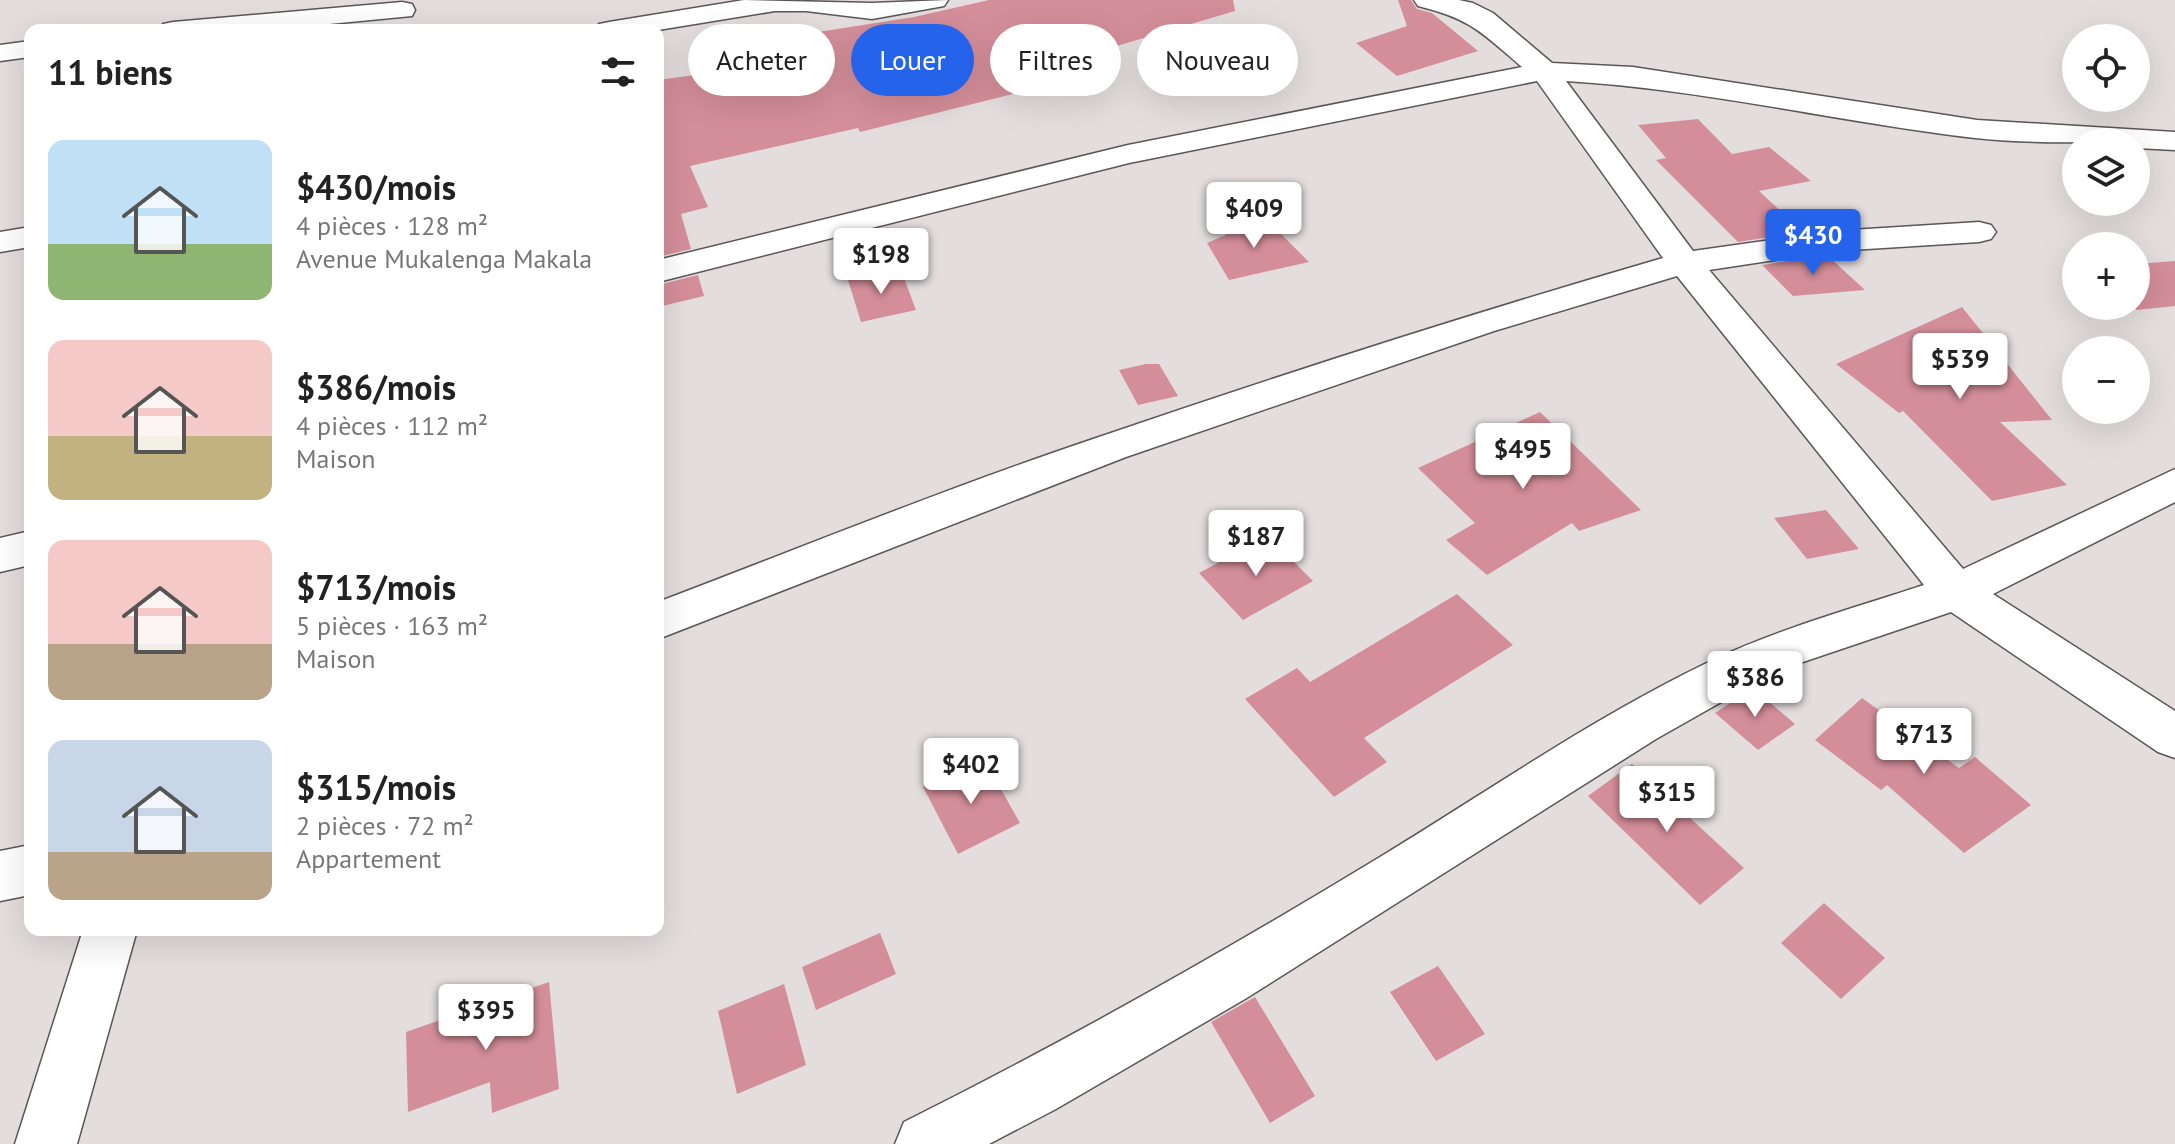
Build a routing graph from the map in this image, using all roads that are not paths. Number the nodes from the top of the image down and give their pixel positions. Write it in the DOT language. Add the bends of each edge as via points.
graph roads {
  1 [pos="935,0"];
  2 [pos="1427,0"];
  3 [pos="402,13"];
  4 [pos="254,24"];
  5 [pos="646,24"];
  6 [pos="24,50"];
  7 [pos="0,53"];
  8 [pos="1544,71"];
  9 [pos="2175,141"];
  10 [pos="1979,232"];
  11 [pos="24,238"];
  12 [pos="0,242"];
  13 [pos="1684,263"];
  14 [pos="664,270"];
  15 [pos="2175,484"];
  16 [pos="24,549"];
  17 [pos="0,555"];
  18 [pos="1956,592"];
  19 [pos="664,619"];
  20 [pos="2175,737"];
  21 [pos="24,871"];
  22 [pos="0,876"];
  23 [pos="108,936"];
  24 [pos="46,1144"];
  25 [pos="926,1144"];
  1 -- 5 [label="street" via="872,11 775,3"];
  2 -- 8 [label="street" via="1483,19"];
  3 -- 4 [label="street"];
  6 -- 7 [label="street"];
  8 -- 9 [label="street" via="1633,76 1977,129"];
  8 -- 13 [label="street"];
  8 -- 14 [label="street" via="1128,154"];
  10 -- 13 [label="street" via="1835,241"];
  11 -- 12 [label="street"];
  13 -- 18 [label="street"];
  13 -- 19 [label="street" via="1481,323 1112,447"];
  15 -- 18 [label="street"];
  16 -- 17 [label="street"];
  18 -- 20 [label="street"];
  18 -- 25 [label="street" via="1729,674 1225,979"];
  21 -- 22 [label="street"];
  23 -- 24 [label="street"];
}
